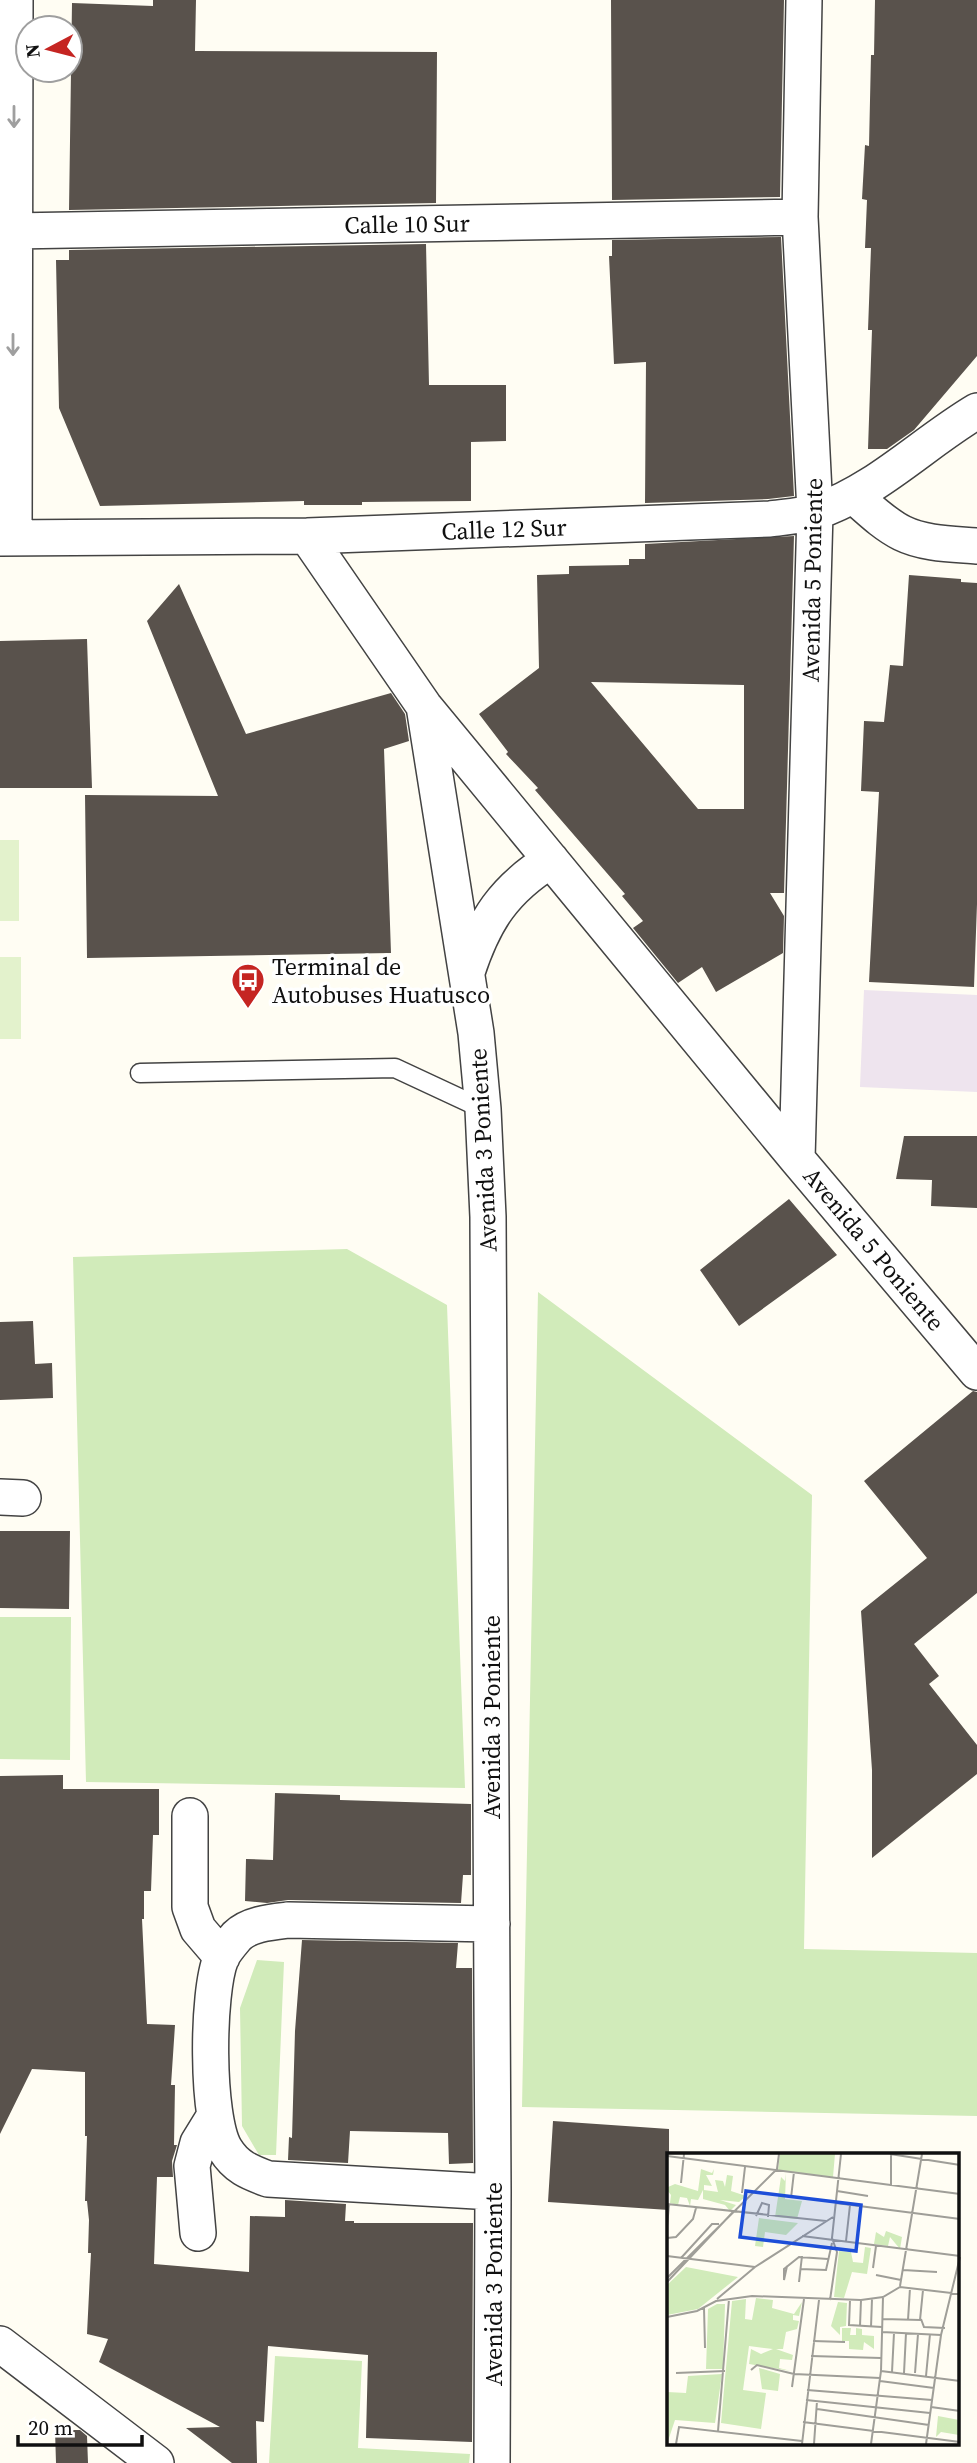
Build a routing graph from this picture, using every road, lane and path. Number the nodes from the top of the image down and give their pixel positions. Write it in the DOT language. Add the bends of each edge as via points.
graph roads {
  1 [pos="15,0"];
  2 [pos="804,0"];
  3 [pos="800,217"];
  4 [pos="13,231"];
  5 [pos="977,411"];
  6 [pos="854,496"];
  7 [pos="815,512"];
  8 [pos="307,536"];
  9 [pos="7,538"];
  10 [pos="977,546"];
  11 [pos="424,706"];
  12 [pos="551,860"];
  13 [pos="467,972"];
  14 [pos="140,1073"];
  15 [pos="484,1109"];
  16 [pos="797,1159"];
  17 [pos="977,1372"];
  18 [pos="190,1816"];
  19 [pos="492,1924"];
  20 [pos="222,1957"];
  21 [pos="214,2117"];
  22 [pos="494,2192"];
  23 [pos="198,2233"];
  24 [pos="0,2344"];
  25 [pos="156,2463"];
  26 [pos="492,2463"];
  1 -- 4 [label="street, one-way"];
  2 -- 3 [label="street, Avenida 5 Poniente"];
  3 -- 4 [label="street, Calle 10 Sur"];
  3 -- 7 [label="street, Avenida 5 Poniente"];
  4 -- 9 [label="street, one-way"];
  5 -- 6 [label="street, Calle 12 Sur"];
  6 -- 7 [label="street, Calle 12 Sur"];
  6 -- 10 [label="street" via="903,534"];
  7 -- 8 [label="street, Calle 12 Sur" via="770,519"];
  7 -- 16 [label="street, Avenida 5 Poniente"];
  8 -- 9 [label="street, Calle 12 Sur"];
  8 -- 11 [label="street, Avenida 5 Poniente"];
  11 -- 12 [label="street, Avenida 5 Poniente"];
  11 -- 13 [label="street, Avenida 3 Poniente"];
  12 -- 13 [label="street, Avenida 3 Poniente" via="513,886 479,940"];
  12 -- 16 [label="street, Avenida 5 Poniente"];
  13 -- 15 [label="street, Avenida 3 Poniente"];
  14 -- 15 [label="lane" via="395,1068"];
  15 -- 19 [label="street, Avenida 3 Poniente" via="489,1231"];
  16 -- 17 [label="street, Avenida 5 Poniente"];
  18 -- 20 [label="street" via="190,1907 198,1930"];
  19 -- 20 [label="street" via="288,1920 238,1934"];
  19 -- 22 [label="street, Avenida 3 Poniente"];
  20 -- 21 [label="street" via="214,1985 210,2086"];
  21 -- 22 [label="street" via="224,2147 239,2168 268,2179"];
  21 -- 23 [label="street" via="198,2143 192,2166"];
  22 -- 26 [label="street, Avenida 3 Poniente"];
  24 -- 25 [label="street"];
}
